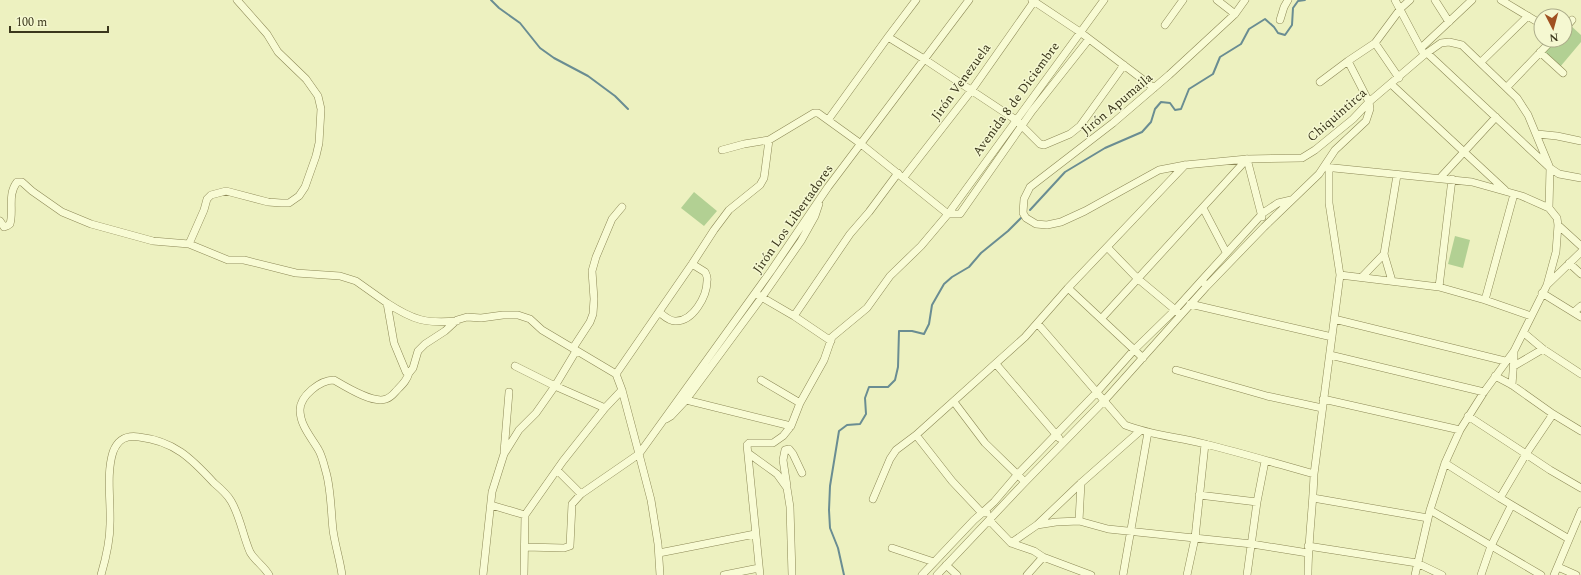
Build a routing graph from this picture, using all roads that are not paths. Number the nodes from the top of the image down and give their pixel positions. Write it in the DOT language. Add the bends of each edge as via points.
graph roads {
  1 [pos="237,0"];
  2 [pos="916,0"];
  3 [pos="969,0"];
  4 [pos="1034,0"];
  5 [pos="1104,0"];
  6 [pos="1183,0"];
  7 [pos="1217,0"];
  8 [pos="1245,0"];
  9 [pos="1288,0"];
  10 [pos="1395,0"];
  11 [pos="1410,0"];
  12 [pos="1435,0"];
  13 [pos="1472,0"];
  14 [pos="1501,0"];
  15 [pos="1401,8"];
  16 [pos="1235,14"];
  17 [pos="1528,16"];
  18 [pos="1533,19"];
  19 [pos="1280,20"];
  20 [pos="1449,22"];
  21 [pos="1165,25"];
  22 [pos="1080,32"];
  23 [pos="888,37"];
  24 [pos="1089,39"];
  25 [pos="1376,43"];
  26 [pos="1544,48"];
  27 [pos="1424,52"];
  28 [pos="1540,52"];
  29 [pos="924,59"];
  30 [pos="1348,61"];
  31 [pos="1481,62"];
  32 [pos="1124,65"];
  33 [pos="1563,73"];
  34 [pos="1399,78"];
  35 [pos="1320,82"];
  36 [pos="1391,84"];
  37 [pos="1506,87"];
  38 [pos="1154,88"];
  39 [pos="971,91"];
  40 [pos="1369,102"];
  41 [pos="1496,117"];
  42 [pos="828,120"];
  43 [pos="1016,120"];
  44 [pos="1022,126"];
  45 [pos="1537,134"];
  46 [pos="769,140"];
  47 [pos="1581,141"];
  48 [pos="861,144"];
  49 [pos="722,150"];
  50 [pos="1464,152"];
  51 [pos="1247,159"];
  52 [pos="1185,165"];
  53 [pos="1326,168"];
  54 [pos="1550,168"];
  55 [pos="901,175"];
  56 [pos="1397,175"];
  57 [pos="1440,178"];
  58 [pos="1581,178"];
  59 [pos="1452,180"];
  60 [pos="1511,193"];
  61 [pos="822,197"];
  62 [pos="1291,200"];
  63 [pos="622,207"];
  64 [pos="1204,208"];
  65 [pos="1549,208"];
  66 [pos="948,214"];
  67 [pos="1262,214"];
  68 [pos="0,221"];
  69 [pos="1036,224"];
  70 [pos="1558,225"];
  71 [pos="1264,226"];
  72 [pos="189,244"];
  73 [pos="1581,246"];
  74 [pos="1107,247"];
  75 [pos="1226,252"];
  76 [pos="1581,252"];
  77 [pos="1384,254"];
  78 [pos="1569,263"];
  79 [pos="692,264"];
  80 [pos="1581,274"];
  81 [pos="1340,275"];
  82 [pos="1362,277"];
  83 [pos="1137,278"];
  84 [pos="1392,281"];
  85 [pos="1204,284"];
  86 [pos="1547,285"];
  87 [pos="1439,287"];
  88 [pos="1068,288"];
  89 [pos="755,293"];
  90 [pos="1542,293"];
  91 [pos="762,297"];
  92 [pos="1485,300"];
  93 [pos="387,303"];
  94 [pos="1190,304"];
  95 [pos="1581,306"];
  96 [pos="659,312"];
  97 [pos="1574,312"];
  98 [pos="1178,313"];
  99 [pos="794,316"];
  100 [pos="1531,316"];
  101 [pos="1581,316"];
  102 [pos="1101,319"];
  103 [pos="1334,319"];
  104 [pos="457,320"];
  105 [pos="1038,324"];
  106 [pos="1524,333"];
  107 [pos="1332,337"];
  108 [pos="831,341"];
  109 [pos="575,349"];
  110 [pos="1543,349"];
  111 [pos="1134,350"];
  112 [pos="1514,351"];
  113 [pos="1330,355"];
  114 [pos="1143,358"];
  115 [pos="1505,360"];
  116 [pos="996,364"];
  117 [pos="515,366"];
  118 [pos="1514,366"];
  119 [pos="1176,370"];
  120 [pos="409,373"];
  121 [pos="616,374"];
  122 [pos="1581,374"];
  123 [pos="1495,376"];
  124 [pos="761,380"];
  125 [pos="1512,385"];
  126 [pos="555,386"];
  127 [pos="622,390"];
  128 [pos="509,392"];
  129 [pos="1484,392"];
  130 [pos="1096,393"];
  131 [pos="683,399"];
  132 [pos="1323,399"];
  133 [pos="1104,401"];
  134 [pos="954,402"];
  135 [pos="800,403"];
  136 [pos="605,408"];
  137 [pos="1322,408"];
  138 [pos="1553,414"];
  139 [pos="1468,416"];
  140 [pos="791,426"];
  141 [pos="1460,430"];
  142 [pos="1581,431"];
  143 [pos="1144,432"];
  144 [pos="916,435"];
  145 [pos="1056,435"];
  146 [pos="1063,443"];
  147 [pos="1205,444"];
  148 [pos="748,453"];
  149 [pos="504,454"];
  150 [pos="639,454"];
  151 [pos="1526,454"];
  152 [pos="1265,461"];
  153 [pos="1445,464"];
  154 [pos="557,470"];
  155 [pos="802,474"];
  156 [pos="1314,474"];
  157 [pos="1017,475"];
  158 [pos="1025,482"];
  159 [pos="1080,483"];
  160 [pos="787,488"];
  161 [pos="1581,488"];
  162 [pos="580,494"];
  163 [pos="1199,495"];
  164 [pos="1313,498"];
  165 [pos="1500,498"];
  166 [pos="873,499"];
  167 [pos="1257,502"];
  168 [pos="491,505"];
  169 [pos="1511,506"];
  170 [pos="1581,511"];
  171 [pos="997,512"];
  172 [pos="982,514"];
  173 [pos="1429,514"];
  174 [pos="525,515"];
  175 [pos="989,520"];
  176 [pos="1079,520"];
  177 [pos="1037,526"];
  178 [pos="1131,531"];
  179 [pos="756,534"];
  180 [pos="1195,538"];
  181 [pos="1569,539"];
  182 [pos="1011,543"];
  183 [pos="1252,544"];
  184 [pos="1492,546"];
  185 [pos="524,547"];
  186 [pos="892,548"];
  187 [pos="1308,549"];
  188 [pos="659,553"];
  189 [pos="1042,557"];
  190 [pos="934,562"];
  191 [pos="1417,563"];
  192 [pos="946,565"];
  193 [pos="1558,567"];
  194 [pos="760,572"];
  195 [pos="101,575"];
  196 [pos="269,575"];
  197 [pos="342,575"];
  198 [pos="483,575"];
  199 [pos="524,575"];
  200 [pos="660,575"];
  201 [pos="724,575"];
  202 [pos="792,575"];
  203 [pos="922,575"];
  204 [pos="937,575"];
  205 [pos="957,575"];
  206 [pos="1027,575"];
  207 [pos="1091,575"];
  208 [pos="1123,575"];
  209 [pos="1187,575"];
  210 [pos="1247,575"];
  211 [pos="1308,575"];
  212 [pos="1415,575"];
  213 [pos="1442,575"];
  214 [pos="1481,575"];
  215 [pos="1541,575"];
  216 [pos="1554,575"];
  217 [pos="1576,575"];
  1 -- 72 [label="street" via="267,34 278,52 306,79 318,96 321,109 319,143 305,187 299,196 289,203 281,203 226,191 212,195 207,199"];
  2 -- 23 [label="street"];
  3 -- 29 [label="street, Jirón Los Libertadores"];
  4 -- 22 [label="street"];
  4 -- 39 [label="street, Jirón Venezuela"];
  5 -- 22 [label="street, Avenida 8 de Diciembre"];
  6 -- 21 [label="street"];
  7 -- 16 [label="street"];
  8 -- 16 [label="street, Jirón Apumaila"];
  9 -- 19 [label="street"];
  10 -- 15 [label="street"];
  11 -- 15 [label="street"];
  12 -- 20 [label="street"];
  13 -- 20 [label="street"];
  14 -- 17 [label="street"];
  15 -- 25 [label="street"];
  15 -- 27 [label="street"];
  16 -- 38 [label="street, Jirón Apumaila"];
  17 -- 18 [label="street"];
  17 -- 31 [label="street"];
  20 -- 27 [label="street"];
  22 -- 24 [label="street"];
  22 -- 43 [label="street, Avenida 8 de Diciembre"];
  23 -- 29 [label="street"];
  23 -- 42 [label="street"];
  24 -- 32 [label="street"];
  24 -- 44 [label="street"];
  25 -- 30 [label="street"];
  25 -- 34 [label="street"];
  26 -- 28 [label="street"];
  27 -- 31 [label="street, Chiquintirca" via="1441,43 1449,42 1462,45"];
  27 -- 34 [label="street, Chiquintirca"];
  27 -- 41 [label="street"];
  28 -- 33 [label="street"];
  28 -- 37 [label="street"];
  29 -- 39 [label="street"];
  29 -- 48 [label="street, Jirón Los Libertadores"];
  30 -- 35 [label="street"];
  30 -- 40 [label="street"];
  31 -- 37 [label="street, Chiquintirca"];
  32 -- 38 [label="street"];
  32 -- 44 [label="street" via="1080,126 1070,134 1044,145"];
  34 -- 36 [label="street, Chiquintirca"];
  36 -- 40 [label="street, Chiquintirca"];
  36 -- 50 [label="street"];
  37 -- 45 [label="street, Chiquintirca" via="1525,109"];
  38 -- 69 [label="street, Jirón Apumaila" via="1080,150 1030,187 1024,199 1023,213"];
  39 -- 43 [label="street"];
  39 -- 55 [label="street, Jirón Venezuela"];
  40 -- 51 [label="street, Chiquintirca" via="1326,142 1302,158"];
  40 -- 53 [label="street" via="1370,110 1366,120 1335,150"];
  41 -- 50 [label="street"];
  41 -- 54 [label="street"];
  42 -- 46 [label="street" via="814,113"];
  42 -- 48 [label="street"];
  43 -- 44 [label="street"];
  43 -- 66 [label="street, Avenida 8 de Diciembre"];
  44 -- 66 [label="street" via="962,213"];
  45 -- 47 [label="street"];
  45 -- 54 [label="street, Chiquintirca"];
  46 -- 49 [label="street"];
  46 -- 79 [label="street" via="764,178 760,185 729,210"];
  48 -- 55 [label="street"];
  48 -- 61 [label="street, Jirón Los Libertadores"];
  50 -- 57 [label="street"];
  50 -- 60 [label="street"];
  51 -- 52 [label="street, Chiquintirca"];
  51 -- 64 [label="street"];
  51 -- 67 [label="street"];
  52 -- 69 [label="street, Chiquintirca" via="1159,170 1061,222"];
  52 -- 74 [label="street"];
  53 -- 56 [label="street"];
  53 -- 62 [label="street"];
  53 -- 81 [label="street"];
  54 -- 58 [label="street" via="1559,174"];
  54 -- 65 [label="street"];
  55 -- 66 [label="street"];
  55 -- 99 [label="street, Jirón Venezuela" via="850,234"];
  56 -- 57 [label="street"];
  56 -- 77 [label="street"];
  57 -- 59 [label="street"];
  59 -- 60 [label="street" via="1472,182"];
  59 -- 87 [label="street"];
  60 -- 65 [label="street"];
  60 -- 92 [label="street"];
  61 -- 89 [label="street, Jirón Los Libertadores"];
  61 -- 91 [label="street" via="816,216"];
  62 -- 67 [label="street" via="1278,203"];
  62 -- 71 [label="street"];
  63 -- 109 [label="street" via="612,219 596,257 592,271 593,314"];
  64 -- 75 [label="street"];
  64 -- 83 [label="street"];
  65 -- 70 [label="street" via="1554,213"];
  66 -- 108 [label="street, Avenida 8 de Diciembre" via="921,246 890,276 867,308 832,337"];
  67 -- 71 [label="street"];
  67 -- 75 [label="street"];
  68 -- 72 [label="street" via="4,227 10,224 12,192 17,182 22,182 62,212 91,224 153,240"];
  70 -- 73 [label="street"];
  70 -- 86 [label="street" via="1556,252"];
  71 -- 85 [label="street"];
  72 -- 93 [label="street" via="228,260 244,260 296,274 340,276 356,281"];
  74 -- 83 [label="street"];
  74 -- 88 [label="street"];
  75 -- 85 [label="street"];
  76 -- 78 [label="street"];
  77 -- 82 [label="street"];
  77 -- 84 [label="street"];
  78 -- 80 [label="street"];
  78 -- 86 [label="street"];
  79 -- 96 [label="street"];
  79 -- 96 [label="street" via="705,272 708,279 706,290 691,316 686,320 674,321"];
  81 -- 82 [label="street"];
  81 -- 103 [label="street"];
  82 -- 84 [label="street"];
  83 -- 98 [label="street"];
  83 -- 102 [label="street"];
  84 -- 87 [label="street"];
  85 -- 94 [label="street"];
  85 -- 98 [label="street"];
  86 -- 90 [label="street"];
  87 -- 92 [label="street"];
  88 -- 102 [label="street"];
  88 -- 105 [label="street"];
  89 -- 91 [label="street"];
  89 -- 131 [label="street, Jirón Los Libertadores"];
  90 -- 97 [label="street"];
  90 -- 100 [label="street"];
  91 -- 99 [label="street"];
  91 -- 131 [label="street"];
  92 -- 100 [label="street"];
  93 -- 104 [label="street" via="425,322"];
  93 -- 120 [label="street" via="394,343 406,372"];
  94 -- 98 [label="street"];
  94 -- 107 [label="street"];
  95 -- 97 [label="street"];
  96 -- 121 [label="street"];
  97 -- 101 [label="street"];
  98 -- 111 [label="street"];
  98 -- 114 [label="street"];
  99 -- 108 [label="street"];
  100 -- 106 [label="street"];
  102 -- 111 [label="street"];
  103 -- 107 [label="street"];
  103 -- 115 [label="street"];
  104 -- 109 [label="street" via="467,317 518,315 530,319 542,330"];
  104 -- 120 [label="street" via="418,351"];
  105 -- 116 [label="street"];
  105 -- 130 [label="street"];
  106 -- 110 [label="street"];
  106 -- 112 [label="street"];
  107 -- 113 [label="street"];
  108 -- 135 [label="street" via="824,360"];
  109 -- 121 [label="street"];
  109 -- 126 [label="street"];
  110 -- 118 [label="street"];
  110 -- 122 [label="street"];
  111 -- 114 [label="street"];
  111 -- 130 [label="street"];
  112 -- 115 [label="street"];
  112 -- 118 [label="street"];
  113 -- 129 [label="street"];
  113 -- 132 [label="street"];
  114 -- 133 [label="street"];
  115 -- 123 [label="street"];
  116 -- 134 [label="street"];
  116 -- 145 [label="street"];
  117 -- 126 [label="street"];
  118 -- 125 [label="street"];
  119 -- 137 [label="street" via="1267,396"];
  120 -- 197 [label="street" via="405,382 392,396 384,400 370,398 330,380 313,389 301,404 303,425 319,450 327,474 333,532"];
  121 -- 127 [label="street"];
  123 -- 125 [label="street"];
  123 -- 129 [label="street"];
  124 -- 135 [label="street"];
  125 -- 138 [label="street"];
  126 -- 136 [label="street"];
  126 -- 149 [label="street"];
  127 -- 136 [label="street"];
  127 -- 150 [label="street"];
  128 -- 149 [label="street"];
  129 -- 139 [label="street"];
  130 -- 133 [label="street"];
  130 -- 145 [label="street"];
  131 -- 140 [label="street"];
  131 -- 150 [label="street, Jirón Los Libertadores" via="663,419"];
  132 -- 137 [label="street"];
  132 -- 141 [label="street"];
  133 -- 143 [label="street" via="1125,425"];
  133 -- 146 [label="street"];
  134 -- 144 [label="street"];
  134 -- 157 [label="street" via="985,443"];
  135 -- 140 [label="street"];
  136 -- 154 [label="street"];
  137 -- 156 [label="street"];
  138 -- 142 [label="street"];
  138 -- 151 [label="street"];
  139 -- 141 [label="street"];
  139 -- 151 [label="street"];
  140 -- 148 [label="street" via="773,443 750,443"];
  141 -- 153 [label="street"];
  143 -- 147 [label="street"];
  143 -- 159 [label="street"];
  143 -- 178 [label="street"];
  144 -- 166 [label="street" via="896,450"];
  144 -- 172 [label="street" via="952,482"];
  145 -- 146 [label="street"];
  145 -- 157 [label="street"];
  146 -- 158 [label="street"];
  147 -- 152 [label="street"];
  147 -- 163 [label="street"];
  148 -- 160 [label="street" via="777,474"];
  148 -- 179 [label="street"];
  149 -- 168 [label="street" via="492,492"];
  150 -- 162 [label="street"];
  150 -- 188 [label="street" via="651,500"];
  151 -- 161 [label="street"];
  151 -- 165 [label="street"];
  152 -- 156 [label="street"];
  152 -- 167 [label="street"];
  153 -- 165 [label="street"];
  153 -- 173 [label="street"];
  154 -- 162 [label="street"];
  154 -- 174 [label="street"];
  155 -- 160 [label="street" via="793,454 789,449 785,450 783,460"];
  156 -- 164 [label="street"];
  157 -- 158 [label="street"];
  157 -- 172 [label="street"];
  158 -- 171 [label="street"];
  159 -- 176 [label="street"];
  159 -- 177 [label="street"];
  160 -- 202 [label="street" via="790,502"];
  162 -- 185 [label="street" via="572,504 570,546"];
  163 -- 167 [label="street"];
  163 -- 180 [label="street"];
  164 -- 173 [label="street"];
  164 -- 187 [label="street"];
  165 -- 169 [label="street"];
  167 -- 183 [label="street"];
  168 -- 174 [label="street"];
  168 -- 198 [label="street"];
  169 -- 181 [label="street"];
  169 -- 184 [label="street"];
  170 -- 181 [label="street"];
  171 -- 172 [label="street"];
  171 -- 175 [label="street"];
  172 -- 190 [label="street"];
  173 -- 184 [label="street"];
  173 -- 191 [label="street"];
  174 -- 185 [label="street"];
  175 -- 182 [label="street"];
  175 -- 192 [label="street"];
  176 -- 177 [label="street"];
  176 -- 178 [label="street" via="1108,529"];
  177 -- 182 [label="street"];
  178 -- 180 [label="street"];
  178 -- 208 [label="street"];
  179 -- 188 [label="street"];
  179 -- 194 [label="street"];
  180 -- 183 [label="street"];
  180 -- 209 [label="street"];
  181 -- 193 [label="street"];
  182 -- 189 [label="street" via="1034,551"];
  183 -- 187 [label="street"];
  183 -- 210 [label="street"];
  184 -- 214 [label="street"];
  184 -- 215 [label="street"];
  185 -- 199 [label="street"];
  186 -- 190 [label="street"];
  187 -- 191 [label="street"];
  187 -- 211 [label="street"];
  188 -- 200 [label="street"];
  189 -- 206 [label="street"];
  189 -- 207 [label="street"];
  190 -- 203 [label="street"];
  191 -- 212 [label="street"];
  191 -- 213 [label="street"];
  192 -- 204 [label="street"];
  192 -- 205 [label="street"];
  193 -- 216 [label="street"];
  193 -- 217 [label="street"];
  194 -- 201 [label="street"];
  195 -- 196 [label="street" via="109,542 110,470 113,452 123,438 130,436 165,442 180,450 198,465 231,500 250,552"];
}
